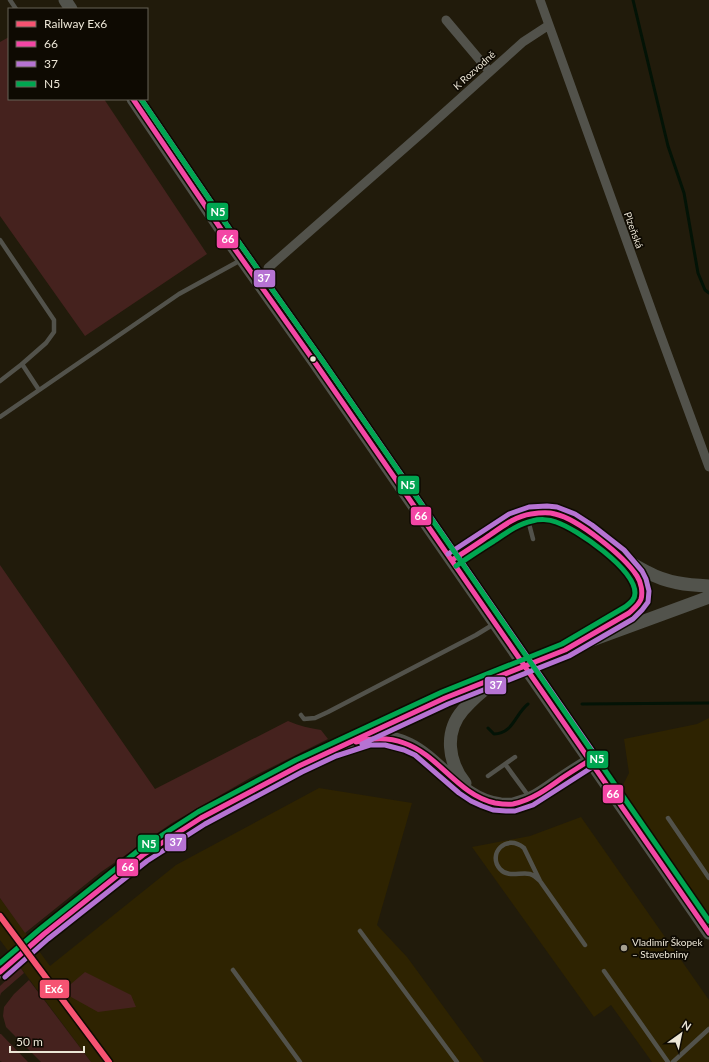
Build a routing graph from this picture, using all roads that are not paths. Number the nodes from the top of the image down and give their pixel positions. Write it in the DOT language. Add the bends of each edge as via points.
graph roads {
  1 [pos="64,0"];
  2 [pos="540,0"];
  3 [pos="70,8"];
  4 [pos="446,20"];
  5 [pos="549,25"];
  6 [pos="489,72"];
  7 [pos="134,100"];
  8 [pos="0,240"];
  9 [pos="242,259"];
  10 [pos="268,268"];
  11 [pos="255,277"];
  12 [pos="22,364"];
  13 [pos="0,381"];
  14 [pos="39,390"];
  15 [pos="0,417"];
  16 [pos="709,467"];
  17 [pos="527,515"];
  18 [pos="533,539"];
  19 [pos="619,555"];
  20 [pos="452,560"];
  21 [pos="709,586"];
  22 [pos="709,597"];
  23 [pos="495,623"];
  24 [pos="581,642"];
  25 [pos="482,687"];
  26 [pos="301,715"];
  27 [pos="333,750"];
  28 [pos="515,757"];
  29 [pos="590,760"];
  30 [pos="505,764"];
  31 [pos="488,776"];
  32 [pos="530,799"];
  33 [pos="485,800"];
  34 [pos="668,818"];
  35 [pos="709,878"];
  36 [pos="540,881"];
  37 [pos="360,931"];
  38 [pos="709,933"];
  39 [pos="585,945"];
  40 [pos="234,970"];
  41 [pos="604,971"];
  42 [pos="0,972"];
  43 [pos="709,1029"];
  44 [pos="300,1062"];
  45 [pos="457,1062"];
  46 [pos="668,1062"];
  47 [pos="673,1062"];
  1 -- 3 [label="main road"];
  2 -- 5 [label="street, Plzeňská"];
  4 -- 6 [label="street"];
  5 -- 6 [label="street, K Rozvodně" via="523,42"];
  5 -- 16 [label="street, Plzeňská"];
  6 -- 10 [label="street, K Rozvodně"];
  7 -- 9 [label="main road"];
  8 -- 12 [label="lane" via="54,320 54,332 46,343"];
  9 -- 11 [label="main road"];
  9 -- 14 [label="lane" via="179,294"];
  10 -- 11 [label="lane, K Rozvodně"];
  11 -- 20 [label="main road"];
  12 -- 13 [label="lane"];
  12 -- 14 [label="lane"];
  14 -- 15 [label="lane"];
  17 -- 18 [label="lane"];
  17 -- 19 [label="main road" via="556,514 571,520"];
  17 -- 20 [label="main road" via="505,524"];
  19 -- 21 [label="main road" via="648,573 667,580"];
  19 -- 24 [label="main road" via="640,582 641,600 629,613"];
  20 -- 23 [label="main road"];
  22 -- 24 [label="main road"];
  23 -- 26 [label="lane" via="328,712 314,718 304,719"];
  23 -- 29 [label="main road"];
  24 -- 25 [label="main road, bridge" via="505,674"];
  25 -- 27 [label="main road" via="445,698"];
  25 -- 33 [label="main road" via="454,723 450,747 462,779"];
  27 -- 33 [label="main road" via="369,738 386,738 406,743 419,749 464,788"];
  27 -- 42 [label="main road" via="201,818 143,856"];
  28 -- 30 [label="lane"];
  29 -- 32 [label="main road"];
  29 -- 38 [label="main road"];
  30 -- 31 [label="lane"];
  30 -- 32 [label="lane"];
  32 -- 33 [label="main road" via="514,804"];
  34 -- 35 [label="lane"];
  36 -- 36 [label="lane" via="520,844 505,844 501,847 496,860 504,873 530,874"];
  36 -- 39 [label="lane"];
  37 -- 45 [label="lane"];
  40 -- 44 [label="lane"];
  41 -- 46 [label="lane"];
  43 -- 47 [label="lane"];
}
